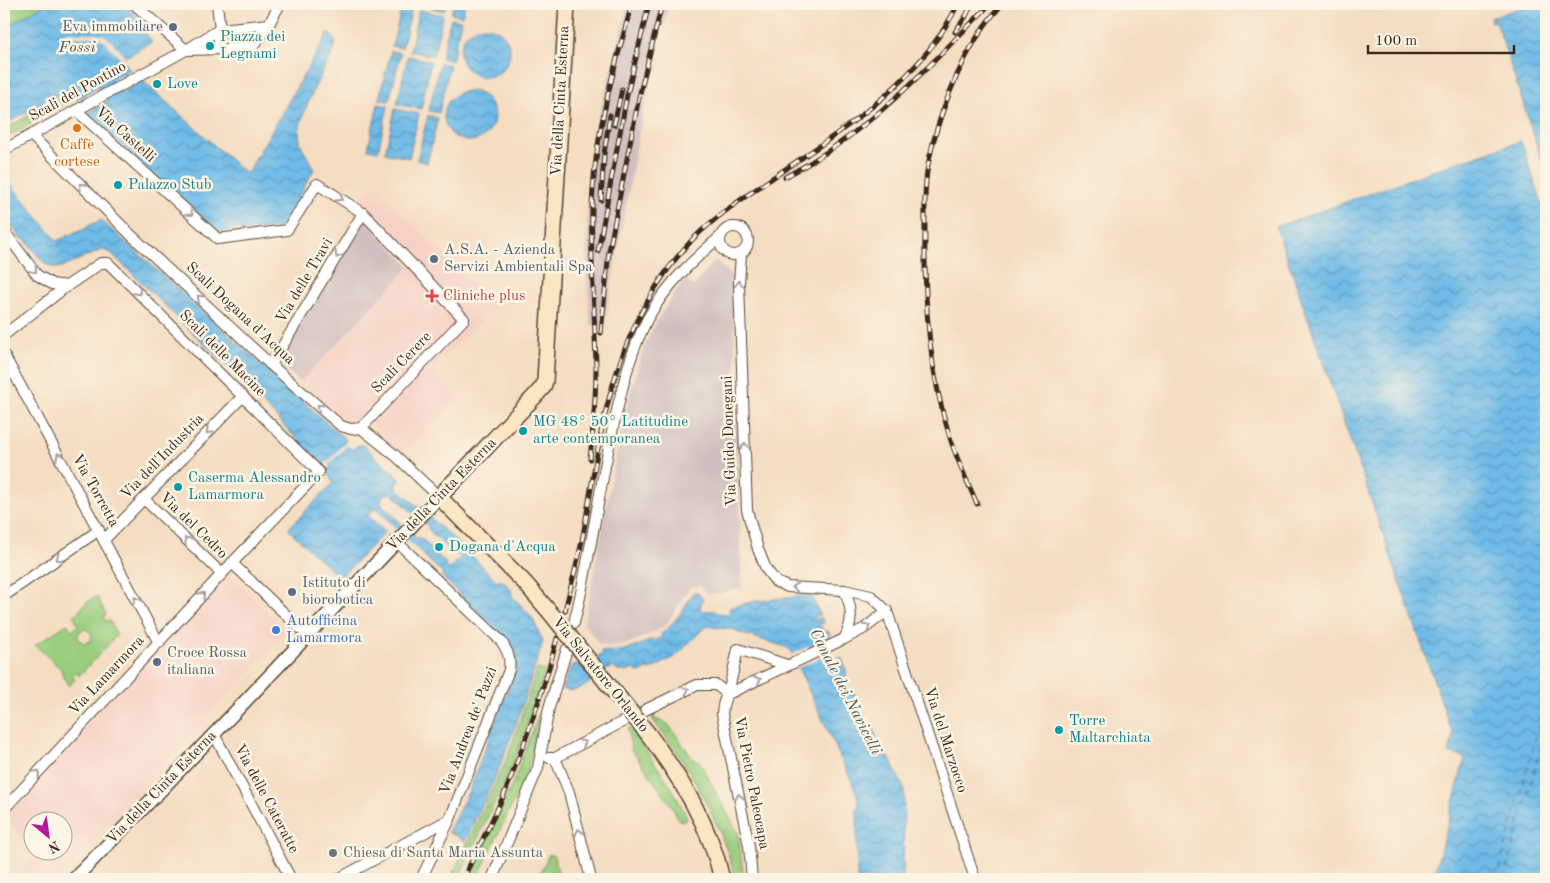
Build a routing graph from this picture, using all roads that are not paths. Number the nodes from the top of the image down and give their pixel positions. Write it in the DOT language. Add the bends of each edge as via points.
graph roads {
  1 [pos="134,4"];
  2 [pos="216,4"];
  3 [pos="280,4"];
  4 [pos="567,4"];
  5 [pos="270,24"];
  6 [pos="220,29"];
  7 [pos="218,49"];
  8 [pos="186,50"];
  9 [pos="78,109"];
  10 [pos="31,136"];
  11 [pos="4,150"];
  12 [pos="363,213"];
  13 [pos="4,232"];
  14 [pos="721,236"];
  15 [pos="725,253"];
  16 [pos="741,254"];
  17 [pos="696,259"];
  18 [pos="67,286"];
  19 [pos="4,335"];
  20 [pos="4,355"];
  21 [pos="272,365"];
  22 [pos="14,374"];
  23 [pos="4,379"];
  24 [pos="243,396"];
  25 [pos="361,428"];
  26 [pos="319,472"];
  27 [pos="439,497"];
  28 [pos="144,499"];
  29 [pos="99,530"];
  30 [pos="104,540"];
  31 [pos="397,542"];
  32 [pos="232,563"];
  33 [pos="222,574"];
  34 [pos="844,590"];
  35 [pos="4,596"];
  36 [pos="887,611"];
  37 [pos="574,624"];
  38 [pos="307,635"];
  39 [pos="844,639"];
  40 [pos="159,643"];
  41 [pos="567,649"];
  42 [pos="787,665"];
  43 [pos="728,694"];
  44 [pos="645,710"];
  45 [pos="624,721"];
  46 [pos="214,734"];
  47 [pos="541,757"];
  48 [pos="555,758"];
  49 [pos="4,809"];
  50 [pos="450,819"];
  51 [pos="74,879"];
  52 [pos="291,879"];
  53 [pos="338,879"];
  54 [pos="421,879"];
  55 [pos="492,879"];
  56 [pos="591,879"];
  57 [pos="722,879"];
  58 [pos="752,879"];
  59 [pos="974,879"];
  1 -- 8 [label="street"];
  2 -- 6 [label="street"];
  3 -- 5 [label="street"];
  4 -- 27 [label="main road, Via della Cinta Esterna" via="545,381 535,396"];
  5 -- 6 [label="street"];
  5 -- 7 [label="street" via="254,45"];
  6 -- 7 [label="street"];
  6 -- 8 [label="street"];
  7 -- 8 [label="street"];
  8 -- 9 [label="street, Scali del Pontino"];
  9 -- 10 [label="street, Scali del Pontino"];
  9 -- 12 [label="street, Via Castelli, one-way" via="218,239 287,230 317,184"];
  10 -- 11 [label="street, Scali del Pontino"];
  21 -- 10 [label="street, Scali Dogana d'Acqua, one-way" via="131,235"];
  12 -- 21 [label="street, Via delle Travi, one-way"];
  12 -- 25 [label="street, Scali Cerere" via="464,319"];
  13 -- 18 [label="street, one-way" via="37,275 52,284"];
  14 -- 15 [label="street" via="720,245"];
  14 -- 16 [label="street" via="728,228 742,230 748,242"];
  14 -- 17 [label="street"];
  15 -- 16 [label="street"];
  15 -- 17 [label="street"];
  34 -- 16 [label="street, Via Guido Donegani, one-way" via="780,585 769,573 758,549 747,510 739,283"];
  17 -- 37 [label="street" via="661,298 632,353 604,469"];
  18 -- 19 [label="street"];
  18 -- 24 [label="street, Scali delle Macine, one-way" via="101,263 111,265"];
  20 -- 22 [label="street, Via Torretta"];
  25 -- 21 [label="street, Scali Dogana d'Acqua, one-way" via="341,426"];
  22 -- 23 [label="street"];
  29 -- 22 [label="street, Via Torretta, one-way"];
  24 -- 26 [label="street, Scali delle Macine"];
  24 -- 28 [label="street, Via dell'Industria, one-way"];
  25 -- 27 [label="street, Scali Dogana d'Acqua"];
  26 -- 32 [label="street, Via Lamarmora"];
  27 -- 31 [label="street, Via della Cinta Esterna"];
  27 -- 57 [label="main road, Via Salvatore Orlando, bridge" via="525,583 667,760 690,795 713,847"];
  28 -- 30 [label="street, Via dell'Industria"];
  33 -- 28 [label="street, Via del Cedro, one-way"];
  29 -- 30 [label="street, Via Torretta"];
  29 -- 35 [label="street, one-way"];
  40 -- 30 [label="street, Via Torretta, one-way"];
  31 -- 38 [label="street, Via della Cinta Esterna"];
  31 -- 50 [label="street, Via Andrea de' Pazzi" via="501,641 510,660 509,670"];
  32 -- 33 [label="street, Via Lamarmora"];
  32 -- 38 [label="street"];
  40 -- 33 [label="street, Via Lamarmora, one-way"];
  34 -- 36 [label="street" via="871,596"];
  34 -- 39 [label="street" via="851,618"];
  39 -- 36 [label="street, one-way"];
  36 -- 59 [label="street, Via del Marzocco"];
  38 -- 46 [label="street, Via della Cinta Esterna"];
  39 -- 42 [label="street"];
  49 -- 40 [label="street, Via Lamarmora, one-way"];
  41 -- 47 [label="street" via="549,708"];
  43 -- 42 [label="street, one-way"];
  42 -- 43 [label="street" via="738,649"];
  44 -- 43 [label="street, one-way" via="702,684 716,685"];
  58 -- 43 [label="street, Via Pietro Paleocapa, one-way" via="749,846 722,714"];
  48 -- 45 [label="street, one-way"];
  46 -- 51 [label="street, Via della Cinta Esterna"];
  46 -- 52 [label="street, Via delle Cateratte"];
  47 -- 48 [label="street"];
  47 -- 55 [label="street"];
  56 -- 48 [label="street, one-way" via="569,792"];
  50 -- 53 [label="street"];
  50 -- 54 [label="street, Via Andrea de' Pazzi"];
}
